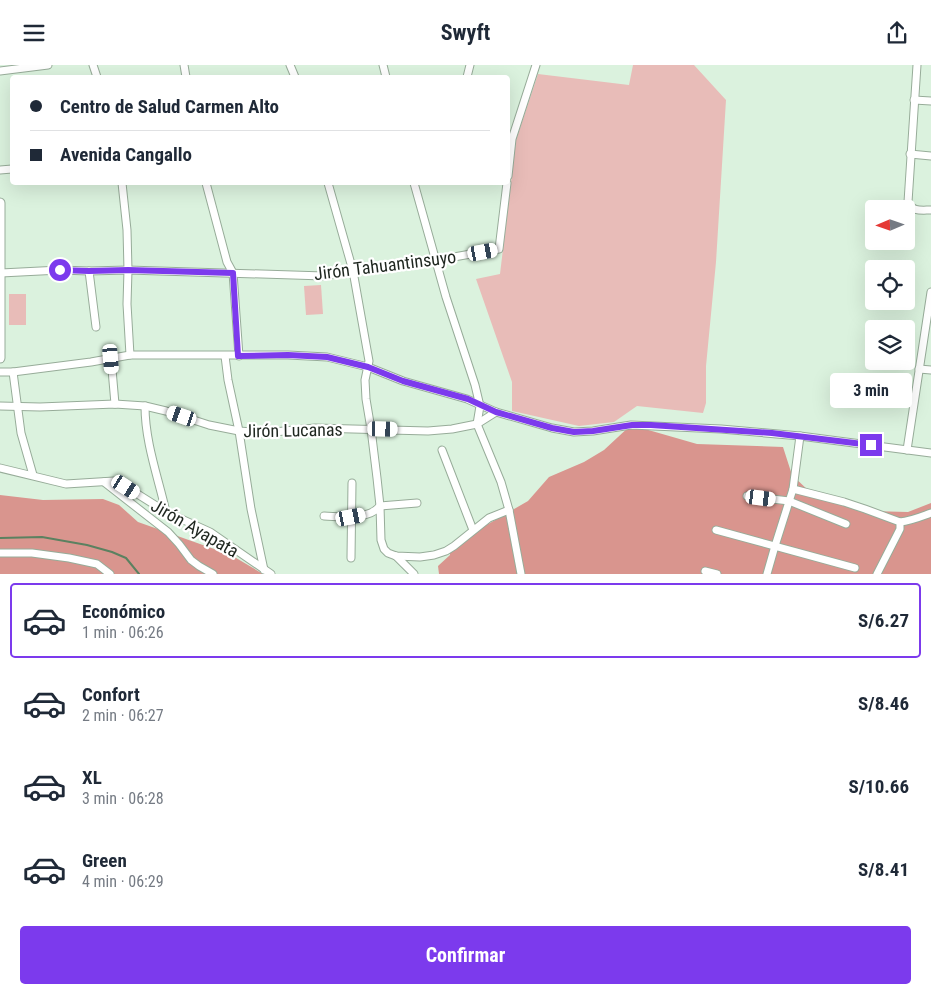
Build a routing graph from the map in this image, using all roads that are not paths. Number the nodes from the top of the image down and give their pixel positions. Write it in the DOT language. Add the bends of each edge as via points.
graph roads {
  1 [pos="48,65"];
  2 [pos="536,65"];
  3 [pos="917,65"];
  4 [pos="0,71"];
  5 [pos="914,100"];
  6 [pos="931,101"];
  7 [pos="510,139"];
  8 [pos="910,154"];
  9 [pos="931,156"];
  10 [pos="122,185"];
  11 [pos="207,185"];
  12 [pos="329,185"];
  13 [pos="415,185"];
  14 [pos="507,185"];
  15 [pos="0,203"];
  16 [pos="931,210"];
  17 [pos="0,243"];
  18 [pos="437,260"];
  19 [pos="128,270"];
  20 [pos="89,271"];
  21 [pos="353,271"];
  22 [pos="1,273"];
  23 [pos="233,273"];
  24 [pos="931,292"];
  25 [pos="929,316"];
  26 [pos="96,327"];
  27 [pos="130,355"];
  28 [pos="225,356"];
  29 [pos="238,356"];
  30 [pos="0,358"];
  31 [pos="111,359"];
  32 [pos="368,367"];
  33 [pos="919,369"];
  34 [pos="931,370"];
  35 [pos="0,372"];
  36 [pos="13,372"];
  37 [pos="115,404"];
  38 [pos="0,406"];
  39 [pos="145,406"];
  40 [pos="480,406"];
  41 [pos="17,407"];
  42 [pos="496,412"];
  43 [pos="477,423"];
  44 [pos="371,429"];
  45 [pos="239,431"];
  46 [pos="800,436"];
  47 [pos="907,450"];
  48 [pos="442,451"];
  49 [pos="931,453"];
  50 [pos="0,468"];
  51 [pos="33,475"];
  52 [pos="104,482"];
  53 [pos="352,483"];
  54 [pos="793,489"];
  55 [pos="747,496"];
  56 [pos="789,501"];
  57 [pos="417,503"];
  58 [pos="380,506"];
  59 [pos="509,510"];
  60 [pos="166,512"];
  61 [pos="931,513"];
  62 [pos="324,516"];
  63 [pos="351,517"];
  64 [pos="900,522"];
  65 [pos="846,524"];
  66 [pos="473,530"];
  67 [pos="716,530"];
  68 [pos="775,546"];
  69 [pos="0,553"];
  70 [pos="396,556"];
  71 [pos="351,558"];
  72 [pos="855,568"];
  73 [pos="705,571"];
  74 [pos="268,572"];
  75 [pos="110,574"];
  76 [pos="213,574"];
  77 [pos="414,574"];
  78 [pos="521,574"];
  79 [pos="717,574"];
  80 [pos="767,574"];
  81 [pos="876,574"];
  1 -- 4 [label="street"];
  2 -- 7 [label="street"];
  3 -- 5 [label="street"];
  5 -- 6 [label="street"];
  5 -- 8 [label="street"];
  8 -- 9 [label="street"];
  8 -- 16 [label="street" via="909,204 916,210"];
  10 -- 19 [label="street"];
  11 -- 23 [label="street" via="227,262"];
  12 -- 21 [label="street"];
  13 -- 18 [label="street"];
  14 -- 18 [label="street, Jirón Tahuantinsuyo" via="499,249"];
  15 -- 17 [label="street"];
  17 -- 22 [label="street"];
  18 -- 21 [label="street, Jirón Tahuantinsuyo"];
  18 -- 40 [label="street"];
  19 -- 20 [label="street, Jirón Tahuantinsuyo"];
  19 -- 23 [label="street, Jirón Tahuantinsuyo"];
  19 -- 27 [label="street"];
  20 -- 22 [label="street, Jirón Tahuantinsuyo"];
  20 -- 26 [label="street"];
  21 -- 23 [label="street, Jirón Tahuantinsuyo" via="324,276"];
  21 -- 32 [label="street"];
  22 -- 30 [label="street"];
  23 -- 29 [label="street"];
  24 -- 25 [label="street"];
  25 -- 33 [label="street"];
  27 -- 28 [label="street"];
  27 -- 31 [label="street"];
  28 -- 29 [label="street"];
  28 -- 45 [label="street"];
  29 -- 32 [label="street" via="327,357"];
  31 -- 36 [label="street"];
  31 -- 37 [label="street"];
  32 -- 40 [label="street" via="403,381 468,399"];
  32 -- 44 [label="street" via="365,380"];
  33 -- 34 [label="street"];
  33 -- 47 [label="street"];
  35 -- 36 [label="street"];
  36 -- 41 [label="street"];
  37 -- 39 [label="street, Jirón Lucanas"];
  37 -- 41 [label="street, Jirón Lucanas"];
  38 -- 41 [label="street, Jirón Lucanas"];
  39 -- 45 [label="street, Jirón Lucanas"];
  39 -- 60 [label="street" via="149,443"];
  40 -- 42 [label="street"];
  40 -- 43 [label="street"];
  41 -- 51 [label="street" via="20,433"];
  42 -- 43 [label="street, Jirón Lucanas"];
  42 -- 46 [label="street" via="574,432 632,425"];
  43 -- 44 [label="street, Jirón Lucanas" via="428,431"];
  43 -- 59 [label="street"];
  44 -- 45 [label="street, Jirón Lucanas"];
  44 -- 58 [label="street"];
  45 -- 74 [label="street" via="250,509"];
  46 -- 47 [label="street"];
  46 -- 54 [label="street"];
  47 -- 49 [label="street"];
  48 -- 66 [label="street"];
  50 -- 51 [label="street, Jirón Ayapata"];
  51 -- 52 [label="street, Jirón Ayapata" via="66,484"];
  52 -- 60 [label="street, Jirón Ayapata" via="120,483"];
  52 -- 76 [label="street" via="168,532 191,560"];
  53 -- 63 [label="street"];
  54 -- 56 [label="street"];
  54 -- 64 [label="street" via="844,502"];
  55 -- 56 [label="street"];
  56 -- 65 [label="street"];
  56 -- 68 [label="street"];
  57 -- 58 [label="street"];
  58 -- 63 [label="street" via="373,513"];
  58 -- 70 [label="street" via="381,540 384,549"];
  59 -- 66 [label="street" via="489,517"];
  59 -- 78 [label="street"];
  60 -- 74 [label="street, Jirón Ayapata" via="210,532"];
  61 -- 64 [label="street"];
  62 -- 63 [label="street"];
  63 -- 71 [label="street"];
  64 -- 81 [label="street" via="900,529"];
  66 -- 70 [label="street" via="446,551 420,557"];
  67 -- 68 [label="street"];
  68 -- 72 [label="street"];
  68 -- 80 [label="street"];
  69 -- 75 [label="street" via="69,558 97,564"];
  70 -- 77 [label="street"];
  73 -- 79 [label="street"];
}
